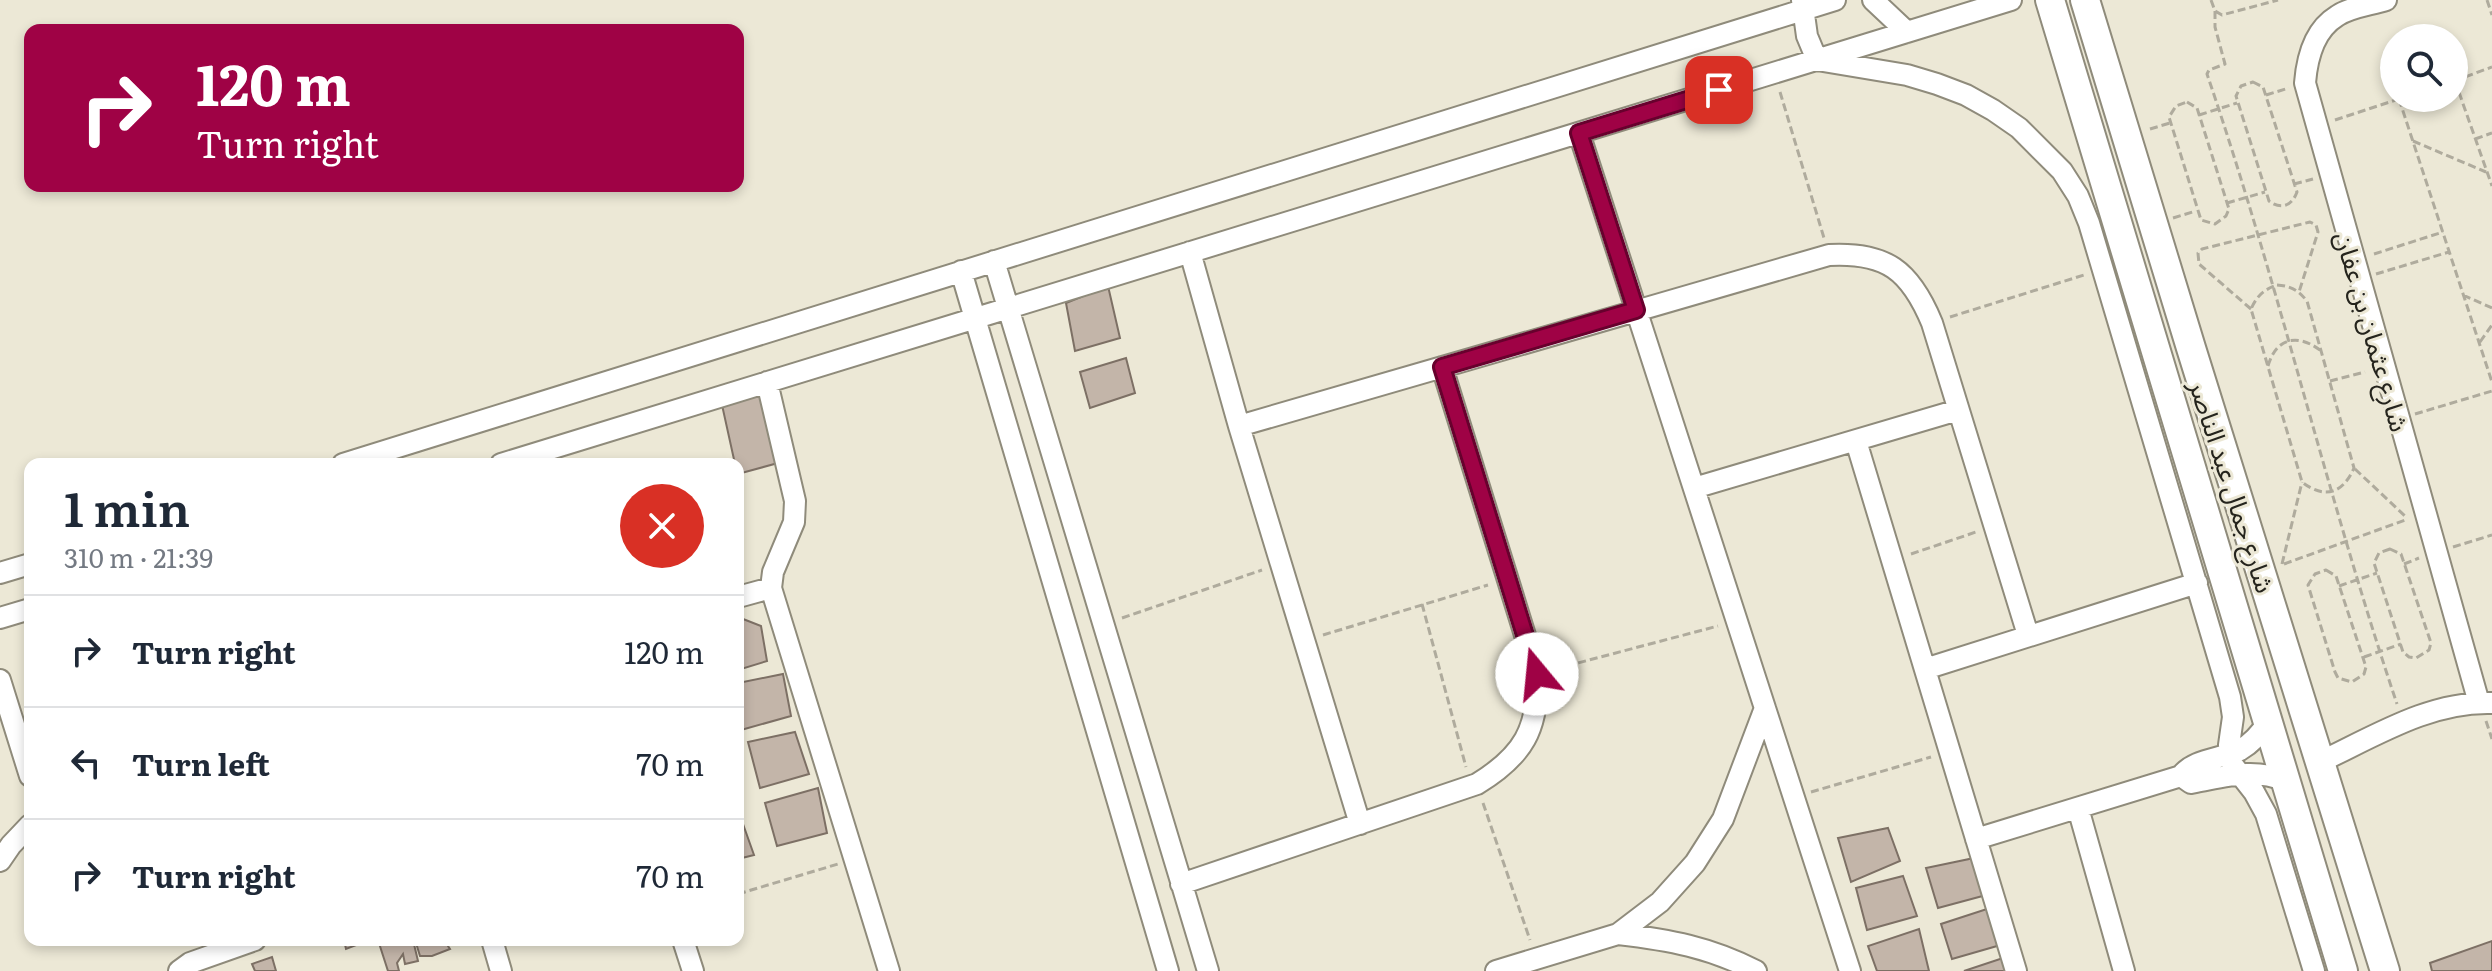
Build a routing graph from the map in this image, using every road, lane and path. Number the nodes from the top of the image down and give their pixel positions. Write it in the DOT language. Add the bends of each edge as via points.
graph roads {
  1 [pos="1835,0"];
  2 [pos="1873,0"];
  3 [pos="2011,0"];
  4 [pos="2050,0"];
  5 [pos="2085,0"];
  6 [pos="2211,0"];
  7 [pos="2251,0"];
  8 [pos="2278,0"];
  9 [pos="2386,0"];
  10 [pos="2487,0"];
  11 [pos="1802,5"];
  12 [pos="2252,7"];
  13 [pos="2215,11"];
  14 [pos="2492,15"];
  15 [pos="1907,32"];
  16 [pos="1817,60"];
  17 [pos="2492,67"];
  18 [pos="1774,73"];
  19 [pos="2468,76"];
  20 [pos="2238,103"];
  21 [pos="2380,105"];
  22 [pos="2219,109"];
  23 [pos="2404,112"];
  24 [pos="2465,112"];
  25 [pos="2199,115"];
  26 [pos="2316,127"];
  27 [pos="1579,133"];
  28 [pos="2492,133"];
  29 [pos="2475,139"];
  30 [pos="2413,141"];
  31 [pos="2487,172"];
  32 [pos="2492,186"];
  33 [pos="2266,192"];
  34 [pos="2245,198"];
  35 [pos="2227,203"];
  36 [pos="2443,232"];
  37 [pos="2257,235"];
  38 [pos="1190,252"];
  39 [pos="2449,252"];
  40 [pos="1829,255"];
  41 [pos="994,261"];
  42 [pos="2357,269"];
  43 [pos="2103,270"];
  44 [pos="961,271"];
  45 [pos="2272,287"];
  46 [pos="2299,292"];
  47 [pos="2463,295"];
  48 [pos="2492,308"];
  49 [pos="1007,309"];
  50 [pos="2251,309"];
  51 [pos="1636,310"];
  52 [pos="976,318"];
  53 [pos="1932,323"];
  54 [pos="2492,325"];
  55 [pos="2288,341"];
  56 [pos="2479,343"];
  57 [pos="2191,348"];
  58 [pos="2321,351"];
  59 [pos="2492,357"];
  60 [pos="2158,358"];
  61 [pos="2485,359"];
  62 [pos="2268,366"];
  63 [pos="1442,367"];
  64 [pos="2384,368"];
  65 [pos="2492,379"];
  66 [pos="2330,381"];
  67 [pos="767,382"];
  68 [pos="2492,391"];
  69 [pos="2207,399"];
  70 [pos="1958,410"];
  71 [pos="2174,412"];
  72 [pos="2399,419"];
  73 [pos="1239,426"];
  74 [pos="1856,441"];
  75 [pos="362,458"];
  76 [pos="520,458"];
  77 [pos="2354,468"];
  78 [pos="2302,482"];
  79 [pos="1694,488"];
  80 [pos="2331,492"];
  81 [pos="2417,516"];
  82 [pos="1994,526"];
  83 [pos="2346,542"];
  84 [pos="1892,560"];
  85 [pos="1281,563"];
  86 [pos="24,566"];
  87 [pos="2272,570"];
  88 [pos="0,573"];
  89 [pos="2377,573"];
  90 [pos="1508,579"];
  91 [pos="2357,580"];
  92 [pos="2197,583"];
  93 [pos="2339,586"];
  94 [pos="771,588"];
  95 [pos="744,595"];
  96 [pos="1422,604"];
  97 [pos="24,611"];
  98 [pos="0,618"];
  99 [pos="1737,621"];
  100 [pos="1103,624"];
  101 [pos="2028,635"];
  102 [pos="1304,640"];
  103 [pos="2401,644"];
  104 [pos="2380,651"];
  105 [pos="2364,657"];
  106 [pos="1925,669"];
  107 [pos="1537,674"];
  108 [pos="0,680"];
  109 [pos="2486,703"];
  110 [pos="1765,708"];
  111 [pos="2268,722"];
  112 [pos="2404,722"];
  113 [pos="1950,752"];
  114 [pos="2229,754"];
  115 [pos="24,757"];
  116 [pos="2320,762"];
  117 [pos="2238,774"];
  118 [pos="2181,776"];
  119 [pos="2286,781"];
  120 [pos="1474,785"];
  121 [pos="1794,797"];
  122 [pos="2078,808"];
  123 [pos="1360,824"];
  124 [pos="24,831"];
  125 [pos="1976,839"];
  126 [pos="855,858"];
  127 [pos="0,861"];
  128 [pos="1181,884"];
  129 [pos="744,892"];
  130 [pos="1618,934"];
  131 [pos="238,946"];
  132 [pos="494,946"];
  133 [pos="685,946"];
  134 [pos="1537,959"];
  135 [pos="179,971"];
  136 [pos="501,971"];
  137 [pos="693,971"];
  138 [pos="889,971"];
  139 [pos="1168,971"];
  140 [pos="1208,971"];
  141 [pos="1496,971"];
  142 [pos="1756,971"];
  143 [pos="1850,971"];
  144 [pos="2016,971"];
  145 [pos="2124,971"];
  146 [pos="2314,971"];
  147 [pos="2343,971"];
  148 [pos="2385,971"];
  1 -- 11 [label="street"];
  2 -- 15 [label="street"];
  3 -- 15 [label="street"];
  4 -- 60 [label="main road, شارع جمال عبد الناصر"];
  5 -- 57 [label="main road, شارع جمال عبد الناصر"];
  6 -- 13 [label="path"];
  7 -- 12 [label="path"];
  8 -- 12 [label="path"];
  9 -- 26 [label="street, شارع عثمان بن عفان" via="2337,15 2312,45 2305,83"];
  10 -- 14 [label="path"];
  11 -- 16 [label="street"];
  11 -- 41 [label="street"];
  12 -- 13 [label="path" via="2222,15"];
  13 -- 22 [label="path" via="2225,64 2207,74"];
  15 -- 16 [label="street"];
  16 -- 18 [label="street"];
  16 -- 43 [label="street" via="1937,84 1966,95 2019,128 2062,171 2078,196"];
  17 -- 19 [label="path"];
  18 -- 27 [label="street"];
  18 -- 40 [label="path"];
  20 -- 22 [label="path"];
  20 -- 33 [label="path"];
  20 -- 33 [label="path" via="2241,86 2253,82 2263,87 2297,192 2282,207 2269,201"];
  21 -- 26 [label="path"];
  22 -- 25 [label="path"];
  22 -- 34 [label="path"];
  23 -- 30 [label="path"];
  24 -- 29 [label="path"];
  25 -- 35 [label="path"];
  25 -- 35 [label="path" via="2187,102 2169,117 2201,220 2221,221"];
  26 -- 42 [label="street, شارع عثمان بن عفان"];
  27 -- 38 [label="street"];
  27 -- 51 [label="street"];
  28 -- 29 [label="path"];
  29 -- 31 [label="path"];
  30 -- 31 [label="path"];
  30 -- 36 [label="path"];
  31 -- 32 [label="path"];
  33 -- 34 [label="path"];
  34 -- 35 [label="path"];
  34 -- 37 [label="path"];
  36 -- 39 [label="path"];
  36 -- 42 [label="path"];
  37 -- 45 [label="path"];
  37 -- 46 [label="path" via="2316,225"];
  37 -- 50 [label="path" via="2202,249 2197,259"];
  38 -- 49 [label="street"];
  38 -- 73 [label="street"];
  39 -- 42 [label="path"];
  39 -- 47 [label="path"];
  40 -- 51 [label="street"];
  40 -- 53 [label="street" via="1856,253 1882,261 1905,277"];
  41 -- 44 [label="street"];
  41 -- 49 [label="street"];
  42 -- 64 [label="street, شارع عثمان بن عفان"];
  43 -- 53 [label="path"];
  43 -- 92 [label="street"];
  44 -- 52 [label="street"];
  44 -- 75 [label="street"];
  45 -- 46 [label="path"];
  45 -- 50 [label="path"];
  45 -- 55 [label="path"];
  46 -- 58 [label="path" via="2307,301"];
  47 -- 48 [label="path"];
  47 -- 56 [label="path"];
  49 -- 52 [label="street"];
  49 -- 100 [label="street"];
  50 -- 62 [label="path"];
  51 -- 63 [label="street"];
  51 -- 79 [label="street"];
  52 -- 67 [label="street"];
  52 -- 139 [label="street"];
  53 -- 70 [label="street"];
  54 -- 56 [label="path"];
  55 -- 58 [label="path" via="2311,343"];
  55 -- 62 [label="path" via="2278,346"];
  55 -- 80 [label="path"];
  56 -- 61 [label="path"];
  57 -- 60 [label="main road" via="2179,358"];
  57 -- 69 [label="main road, شارع جمال عبد الناصر"];
  58 -- 66 [label="path"];
  59 -- 61 [label="path"];
  60 -- 71 [label="main road, شارع جمال عبد الناصر"];
  61 -- 65 [label="path"];
  62 -- 78 [label="path"];
  63 -- 73 [label="street"];
  63 -- 90 [label="street"];
  64 -- 66 [label="path"];
  64 -- 72 [label="street, شارع عثمان بن عفان"];
  66 -- 77 [label="path"];
  67 -- 76 [label="street"];
  67 -- 94 [label="street" via="795,501 794,522"];
  68 -- 72 [label="path"];
  69 -- 71 [label="main road"];
  69 -- 87 [label="main road, شارع جمال عبد الناصر"];
  70 -- 74 [label="street"];
  70 -- 82 [label="street"];
  71 -- 111 [label="main road, شارع جمال عبد الناصر"];
  72 -- 81 [label="street, شارع عثمان بن عفان"];
  73 -- 85 [label="street"];
  74 -- 79 [label="street"];
  74 -- 84 [label="street"];
  77 -- 80 [label="path" via="2349,481"];
  77 -- 81 [label="path"];
  78 -- 80 [label="path"];
  78 -- 87 [label="path"];
  79 -- 99 [label="street"];
  80 -- 83 [label="path"];
  81 -- 83 [label="path"];
  81 -- 109 [label="street, شارع عثمان بن عفان"];
  82 -- 84 [label="path"];
  82 -- 101 [label="street"];
  83 -- 87 [label="path"];
  83 -- 91 [label="path"];
  84 -- 106 [label="street"];
  85 -- 100 [label="path"];
  85 -- 102 [label="street"];
  86 -- 88 [label="street"];
  87 -- 116 [label="main road, شارع جمال عبد الناصر"];
  89 -- 91 [label="path"];
  89 -- 103 [label="path"];
  89 -- 103 [label="path" via="2379,553 2390,549 2401,554 2431,643 2416,658 2403,652"];
  90 -- 96 [label="path"];
  90 -- 107 [label="street"];
  91 -- 93 [label="path"];
  91 -- 104 [label="path"];
  92 -- 101 [label="street"];
  92 -- 114 [label="street" via="2233,707"];
  93 -- 105 [label="path"];
  93 -- 105 [label="path" via="2326,570 2308,585 2338,678 2359,679 2366,667"];
  94 -- 95 [label="street"];
  94 -- 126 [label="street"];
  96 -- 102 [label="path"];
  96 -- 120 [label="path"];
  97 -- 98 [label="street"];
  99 -- 107 [label="path"];
  99 -- 110 [label="street"];
  100 -- 128 [label="street"];
  101 -- 106 [label="street"];
  102 -- 123 [label="street"];
  103 -- 104 [label="path"];
  104 -- 105 [label="path"];
  104 -- 112 [label="path"];
  106 -- 113 [label="street"];
  107 -- 120 [label="street" via="1538,701 1518,751 1500,770"];
  108 -- 115 [label="street"];
  109 -- 112 [label="street, شارع عثمان بن عفان" via="2440,708"];
  110 -- 121 [label="street"];
  110 -- 130 [label="street" via="1723,819 1695,863 1660,902"];
  111 -- 114 [label="street" via="2248,745"];
  111 -- 119 [label="main road, شارع جمال عبد الناصر"];
  112 -- 116 [label="street, شارع عثمان بن عفان"];
  113 -- 121 [label="path"];
  113 -- 125 [label="street"];
  114 -- 117 [label="street"];
  114 -- 118 [label="street" via="2190,767"];
  116 -- 148 [label="main road, شارع جمال عبد الناصر"];
  117 -- 118 [label="street" via="2191,783"];
  117 -- 119 [label="street" via="2262,773"];
  117 -- 146 [label="street" via="2266,814"];
  118 -- 122 [label="street"];
  119 -- 147 [label="main road, شارع جمال عبد الناصر"];
  120 -- 123 [label="street"];
  120 -- 134 [label="path"];
  121 -- 143 [label="street"];
  122 -- 125 [label="street"];
  122 -- 145 [label="street"];
  123 -- 128 [label="street"];
  124 -- 127 [label="street"];
  125 -- 144 [label="street"];
  126 -- 129 [label="path"];
  126 -- 138 [label="street"];
  128 -- 140 [label="street"];
  130 -- 134 [label="street"];
  130 -- 142 [label="street" via="1675,941 1730,957"];
  131 -- 135 [label="street"];
  132 -- 136 [label="street"];
  133 -- 137 [label="street"];
  134 -- 141 [label="street"];
}
